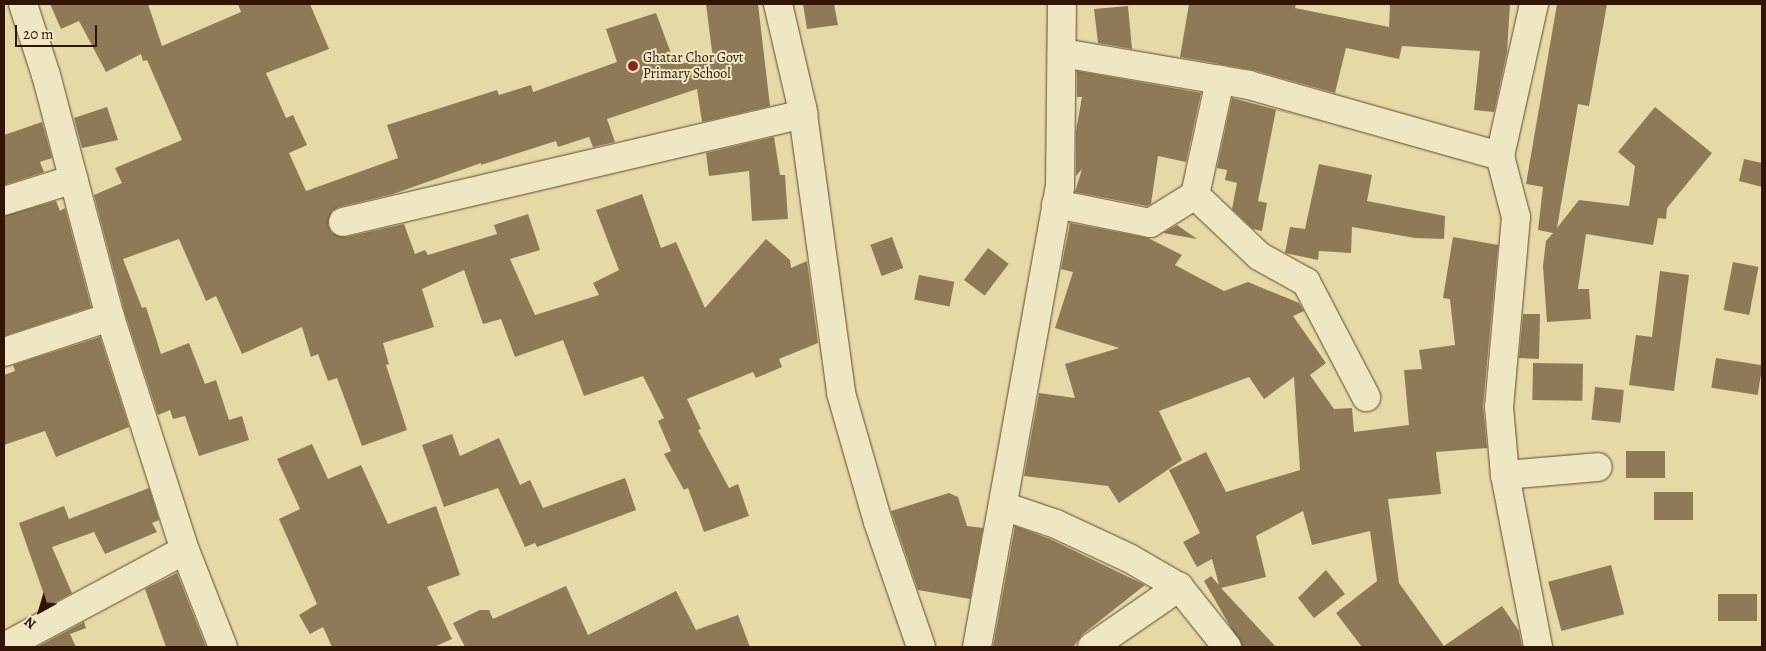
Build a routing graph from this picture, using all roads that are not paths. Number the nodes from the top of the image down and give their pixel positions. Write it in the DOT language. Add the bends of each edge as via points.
graph roads {
  1 [pos="23,4"];
  2 [pos="778,4"];
  3 [pos="1062,4"];
  4 [pos="1534,4"];
  5 [pos="1062,53"];
  6 [pos="1220,80"];
  7 [pos="803,114"];
  8 [pos="1500,156"];
  9 [pos="74,178"];
  10 [pos="1195,195"];
  11 [pos="4,201"];
  12 [pos="1056,204"];
  13 [pos="343,222"];
  14 [pos="110,317"];
  15 [pos="4,352"];
  16 [pos="1366,397"];
  17 [pos="1598,467"];
  18 [pos="1505,475"];
  19 [pos="1003,506"];
  20 [pos="185,550"];
  21 [pos="1179,587"];
  22 [pos="4,647"];
  23 [pos="223,647"];
  24 [pos="920,647"];
  25 [pos="977,647"];
  26 [pos="1092,647"];
  27 [pos="1227,647"];
  28 [pos="1538,647"];
  1 -- 9 [label="street"];
  2 -- 7 [label="street"];
  3 -- 5 [label="street"];
  4 -- 8 [label="street"];
  5 -- 6 [label="street"];
  5 -- 12 [label="street" via="1060,188"];
  6 -- 8 [label="street" via="1249,85"];
  6 -- 10 [label="street"];
  7 -- 13 [label="street"];
  7 -- 24 [label="street" via="841,393 878,522"];
  8 -- 18 [label="street" via="1516,217 1499,406"];
  9 -- 11 [label="street"];
  9 -- 14 [label="street"];
  10 -- 12 [label="street" via="1150,223"];
  10 -- 16 [label="street" via="1259,256 1306,282"];
  12 -- 19 [label="street" via="1015,423"];
  14 -- 15 [label="street"];
  14 -- 20 [label="street"];
  17 -- 18 [label="street"];
  18 -- 28 [label="street"];
  19 -- 21 [label="street" via="1056,524 1129,558"];
  19 -- 25 [label="street"];
  20 -- 22 [label="street"];
  20 -- 23 [label="street"];
  21 -- 26 [label="street"];
  21 -- 27 [label="street"];
}
